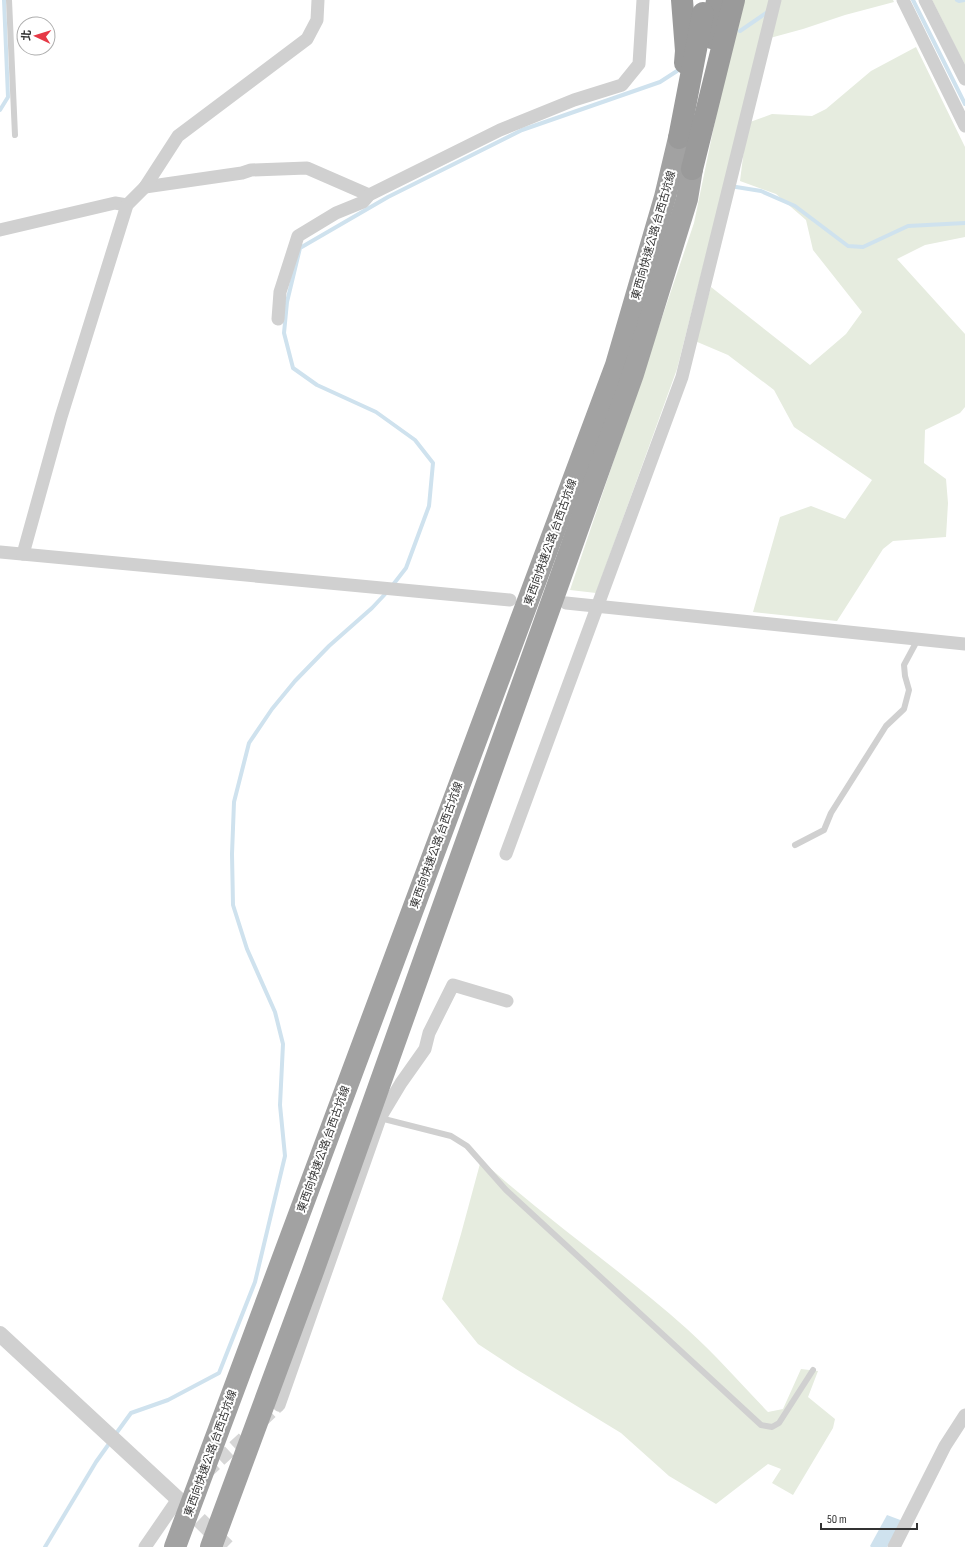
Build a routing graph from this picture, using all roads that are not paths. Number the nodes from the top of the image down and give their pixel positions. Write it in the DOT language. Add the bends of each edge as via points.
graph roads {
  1 [pos="9,0"];
  2 [pos="318,0"];
  3 [pos="643,0"];
  4 [pos="682,0"];
  5 [pos="704,0"];
  6 [pos="717,0"];
  7 [pos="734,0"];
  8 [pos="775,0"];
  9 [pos="903,0"];
  10 [pos="925,0"];
  11 [pos="965,79"];
  12 [pos="965,126"];
  13 [pos="15,135"];
  14 [pos="679,138"];
  15 [pos="692,170"];
  16 [pos="145,187"];
  17 [pos="369,195"];
  18 [pos="127,205"];
  19 [pos="0,230"];
  20 [pos="278,319"];
  21 [pos="0,552"];
  22 [pos="23,554"];
  23 [pos="510,600"];
  24 [pos="566,603"];
  25 [pos="596,606"];
  26 [pos="918,639"];
  27 [pos="965,644"];
  28 [pos="795,845"];
  29 [pos="506,854"];
  30 [pos="507,1001"];
  31 [pos="380,1118"];
  32 [pos="0,1334"];
  33 [pos="813,1370"];
  34 [pos="279,1405"];
  35 [pos="965,1415"];
  36 [pos="178,1499"];
  37 [pos="145,1547"];
  38 [pos="175,1547"];
  39 [pos="211,1547"];
  40 [pos="894,1547"];
  1 -- 13 [label="lane"];
  2 -- 16 [label="street" via="318,20 307,39 178,136"];
  3 -- 17 [label="street" via="639,64 622,85 574,100 500,130"];
  4 -- 14 [label="highway" via="686,52"];
  5 -- 14 [label="highway" via="703,19"];
  6 -- 15 [label="highway"];
  7 -- 15 [label="highway"];
  8 -- 25 [label="street" via="682,377"];
  9 -- 12 [label="street"];
  10 -- 11 [label="street"];
  14 -- 38 [label="highway, 東西向快速公路 台西古坑線" via="665,197 616,365"];
  15 -- 39 [label="highway, 東西向快速公路 台西古坑線" via="686,199 631,381"];
  16 -- 17 [label="street" via="251,170 307,168"];
  16 -- 18 [label="street"];
  17 -- 20 [label="street" via="363,202 336,213 298,236 280,292"];
  18 -- 19 [label="street" via="115,203"];
  18 -- 22 [label="street" via="61,417"];
  21 -- 22 [label="street"];
  22 -- 23 [label="street"];
  24 -- 25 [label="street"];
  25 -- 26 [label="street"];
  25 -- 29 [label="street"];
  26 -- 27 [label="street"];
  26 -- 28 [label="lane" via="904,665 909,690 904,709 886,726 831,813 824,830"];
  30 -- 31 [label="street" via="453,985 429,1033 425,1049"];
  31 -- 33 [label="lane" via="451,1136 467,1146 506,1190 761,1425 772,1427 779,1423"];
  31 -- 34 [label="street"];
  32 -- 36 [label="street"];
  35 -- 40 [label="street" via="945,1446"];
  36 -- 37 [label="street"];
}
